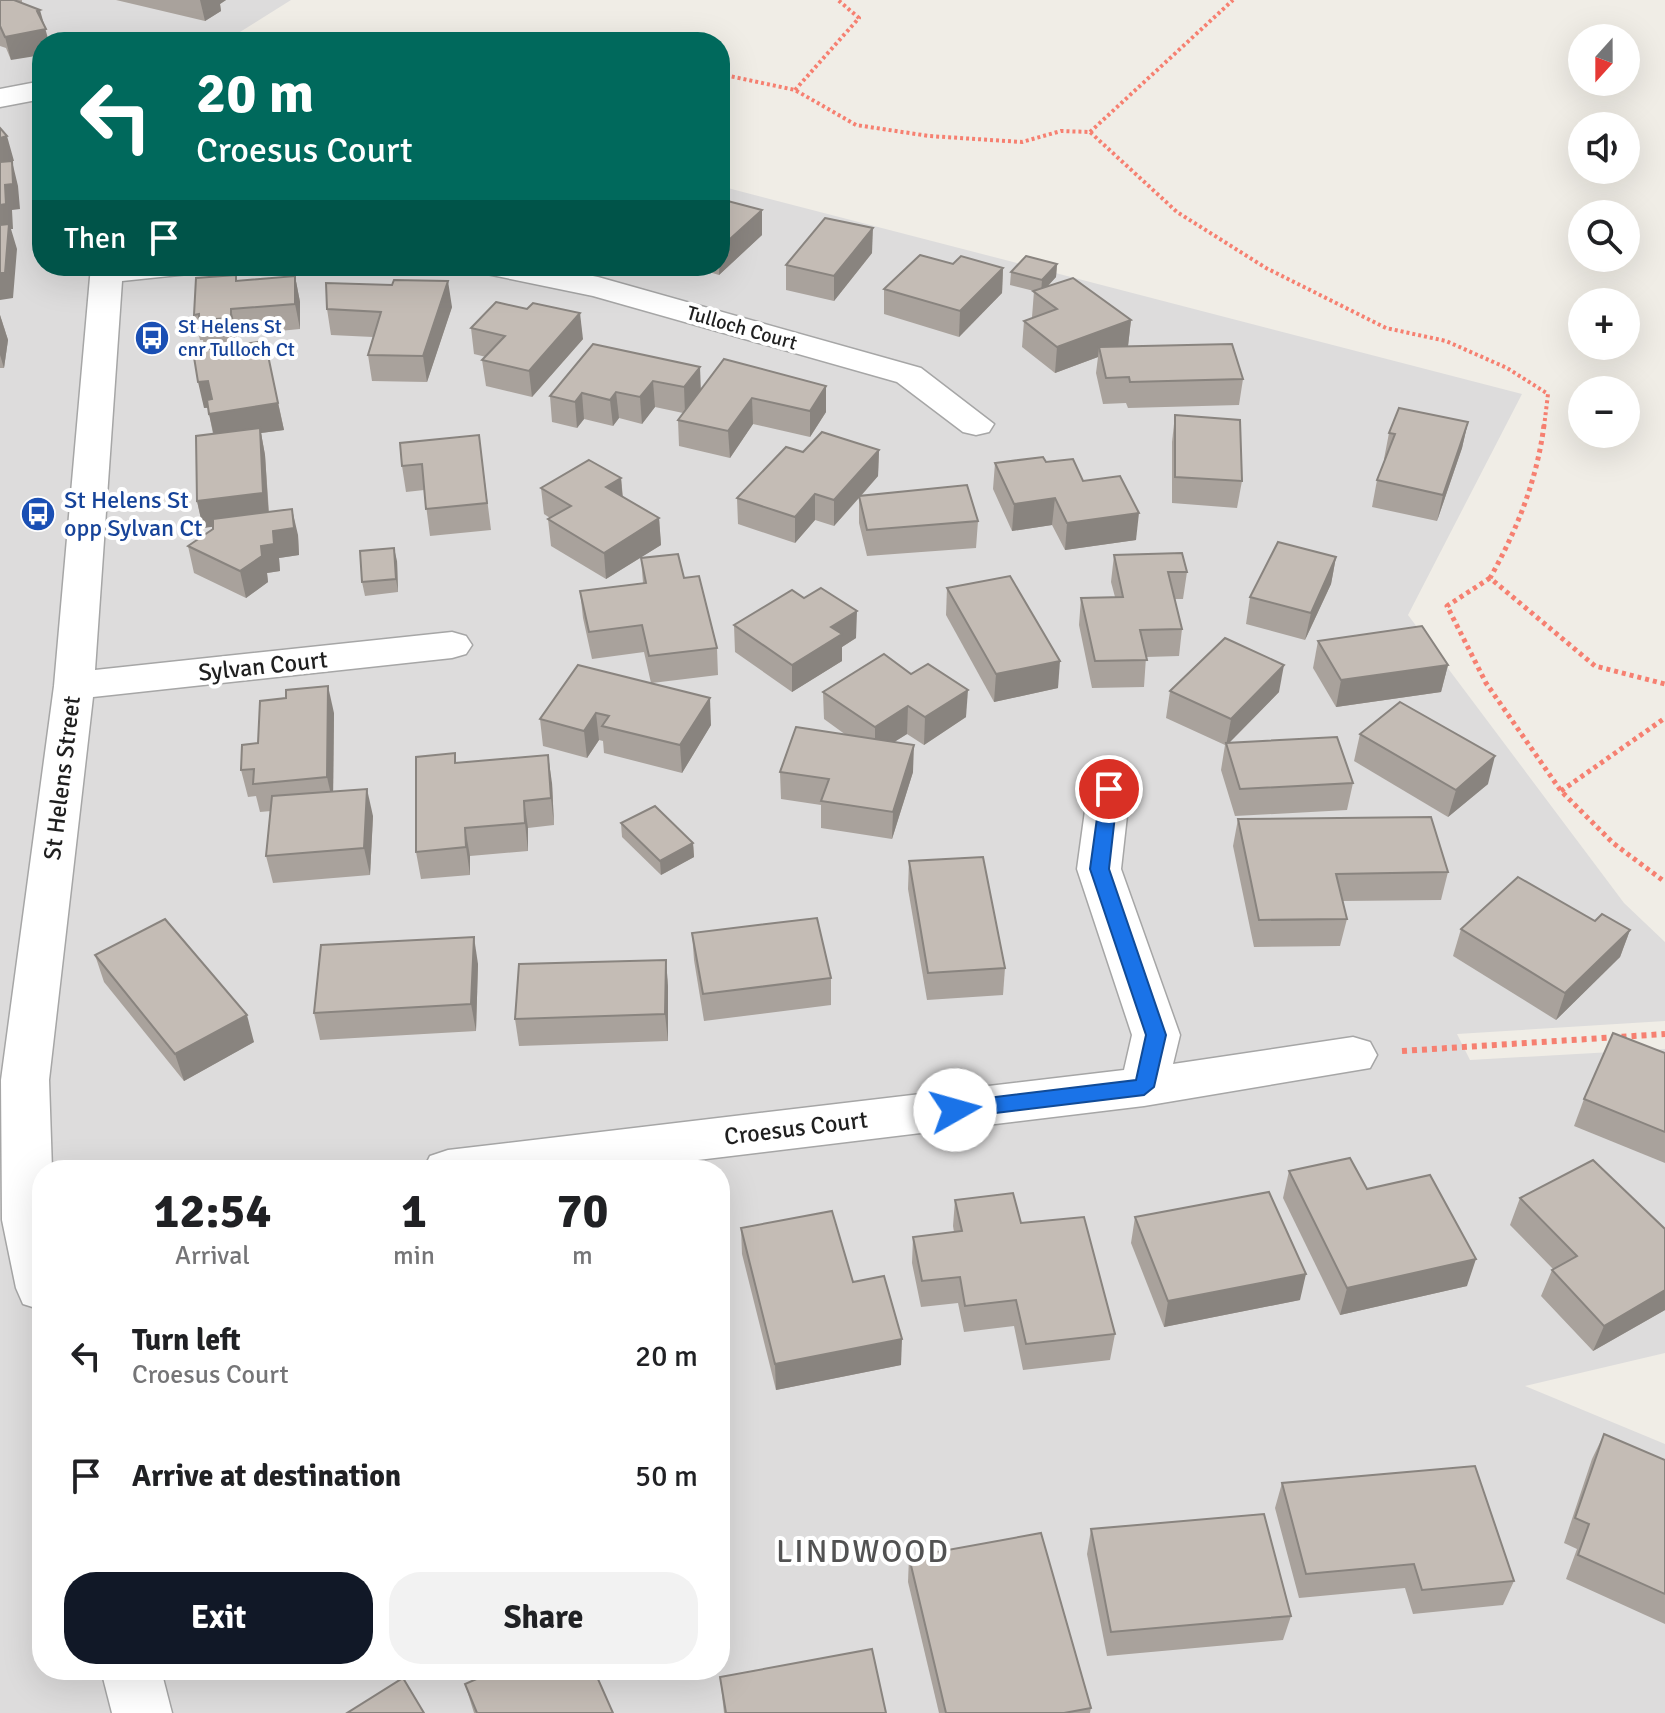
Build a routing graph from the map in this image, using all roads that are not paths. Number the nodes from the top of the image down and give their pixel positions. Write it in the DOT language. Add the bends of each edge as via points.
graph roads {
  1 [pos="32,92"];
  2 [pos="0,98"];
  3 [pos="105,276"];
  4 [pos="543,276"];
  5 [pos="976,424"];
  6 [pos="452,645"];
  7 [pos="74,686"];
  8 [pos="1109,789"];
  9 [pos="1353,1055"];
  10 [pos="1144,1087"];
  11 [pos="532,1160"];
  12 [pos="32,1177"];
  13 [pos="134,1680"];
  14 [pos="142,1713"];
  1 -- 2 [label="street"];
  3 -- 7 [label="street, St Helens Street"];
  4 -- 5 [label="street, Tulloch Court" via="909,375"];
  6 -- 7 [label="street, Sylvan Court"];
  7 -- 12 [label="street, St Helens Street" via="25,1080"];
  8 -- 10 [label="street" via="1099,869 1156,1035"];
  9 -- 10 [label="street, Croesus Court"];
  10 -- 11 [label="street, Croesus Court"];
  13 -- 14 [label="street"];
}
